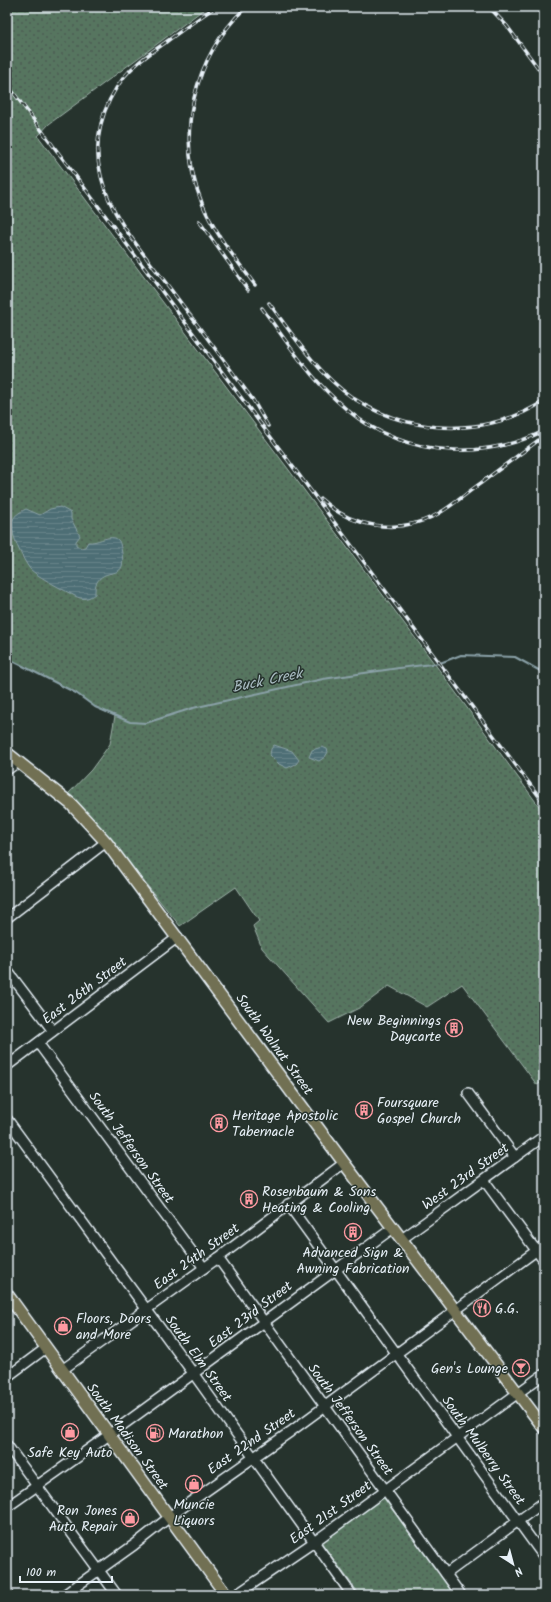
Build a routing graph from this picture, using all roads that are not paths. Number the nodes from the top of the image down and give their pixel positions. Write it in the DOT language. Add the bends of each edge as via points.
graph roads {
  1 [pos="7,753"];
  2 [pos="18,762"];
  3 [pos="7,770"];
  4 [pos="106,842"];
  5 [pos="7,918"];
  6 [pos="178,937"];
  7 [pos="7,970"];
  8 [pos="54,1031"];
  9 [pos="38,1043"];
  10 [pos="7,1066"];
  11 [pos="468,1093"];
  12 [pos="7,1119"];
  13 [pos="544,1136"];
  14 [pos="516,1158"];
  15 [pos="344,1163"];
  16 [pos="484,1180"];
  17 [pos="288,1204"];
  18 [pos="393,1228"];
  19 [pos="402,1239"];
  20 [pos="544,1245"];
  21 [pos="536,1251"];
  22 [pos="218,1258"];
  23 [pos="544,1261"];
  24 [pos="204,1268"];
  25 [pos="335,1269"];
  26 [pos="7,1294"];
  27 [pos="146,1310"];
  28 [pos="454,1310"];
  29 [pos="262,1322"];
  30 [pos="46,1348"];
  31 [pos="396,1354"];
  32 [pos="62,1370"];
  33 [pos="193,1373"];
  34 [pos="544,1374"];
  35 [pos="7,1377"];
  36 [pos="518,1393"];
  37 [pos="324,1406"];
  38 [pos="544,1428"];
  39 [pos="109,1435"];
  40 [pos="458,1437"];
  41 [pos="7,1445"];
  42 [pos="252,1457"];
  43 [pos="37,1486"];
  44 [pos="385,1490"];
  45 [pos="544,1502"];
  46 [pos="7,1507"];
  47 [pos="169,1518"];
  48 [pos="518,1521"];
  49 [pos="314,1542"];
  50 [pos="544,1557"];
  51 [pos="98,1570"];
  52 [pos="446,1574"];
  53 [pos="64,1595"];
  54 [pos="117,1595"];
  55 [pos="226,1595"];
  56 [pos="236,1595"];
  57 [pos="352,1595"];
  58 [pos="461,1595"];
  1 -- 2 [label="main road, South Walnut Street"];
  2 -- 3 [label="street"];
  2 -- 4 [label="main road, South Walnut Street" via="71,804"];
  4 -- 5 [label="street"];
  4 -- 6 [label="main road, South Walnut Street"];
  6 -- 8 [label="street, East 26th Street"];
  6 -- 15 [label="main road, South Walnut Street"];
  7 -- 8 [label="street"];
  8 -- 9 [label="street, East 26th Street"];
  9 -- 10 [label="street, East 26th Street"];
  9 -- 24 [label="street, South Jefferson Street"];
  11 -- 14 [label="street"];
  12 -- 27 [label="street, South Elm Street"];
  13 -- 14 [label="street, West 23rd Street"];
  14 -- 16 [label="street, West 23rd Street"];
  15 -- 17 [label="street, East 24th Street"];
  15 -- 18 [label="main road, South Walnut Street"];
  16 -- 19 [label="street, West 23rd Street"];
  16 -- 21 [label="street"];
  17 -- 22 [label="street, East 24th Street"];
  17 -- 25 [label="street, South Mulberry Street"];
  18 -- 19 [label="main road, South Walnut Street"];
  18 -- 25 [label="street, East 23rd Street"];
  19 -- 28 [label="main road, South Walnut Street"];
  20 -- 21 [label="street, East 22nd Street"];
  21 -- 23 [label="street"];
  21 -- 28 [label="street, East 22nd Street"];
  22 -- 24 [label="street, East 24th Street"];
  22 -- 29 [label="street, South Jefferson Street"];
  24 -- 27 [label="street, East 24th Street"];
  25 -- 29 [label="street, East 23rd Street"];
  25 -- 31 [label="street, South Mulberry Street"];
  26 -- 30 [label="main road, South Madison Street"];
  27 -- 32 [label="street, East 24th Street"];
  27 -- 33 [label="street, South Elm Street"];
  28 -- 31 [label="street, East 22nd Street"];
  28 -- 36 [label="main road, South Walnut Street"];
  29 -- 33 [label="street, East 23rd Street"];
  29 -- 37 [label="street, South Jefferson Street"];
  30 -- 32 [label="main road, South Madison Street"];
  30 -- 35 [label="street"];
  31 -- 37 [label="street, East 22nd Street"];
  31 -- 40 [label="street, South Mulberry Street"];
  32 -- 39 [label="main road, South Madison Street"];
  33 -- 39 [label="street, East 23rd Street"];
  33 -- 42 [label="street, South Elm Street"];
  34 -- 36 [label="street, East 21st Street"];
  36 -- 38 [label="main road, South Walnut Street"];
  36 -- 40 [label="street, East 21st Street"];
  37 -- 42 [label="street, East 22nd Street"];
  37 -- 44 [label="street, South Jefferson Street"];
  39 -- 43 [label="street, East 23rd Street"];
  39 -- 47 [label="main road, South Madison Street"];
  40 -- 44 [label="street, East 21st Street"];
  40 -- 48 [label="street, South Mulberry Street"];
  41 -- 43 [label="street"];
  42 -- 47 [label="street, East 22nd Street"];
  42 -- 49 [label="street, South Elm Street"];
  43 -- 46 [label="street, East 23rd Street"];
  43 -- 51 [label="street"];
  44 -- 49 [label="street, East 21st Street"];
  44 -- 52 [label="street, South Jefferson Street"];
  45 -- 48 [label="street"];
  47 -- 51 [label="street, East 22nd Street"];
  47 -- 55 [label="main road, South Madison Street"];
  48 -- 50 [label="street, South Mulberry Street"];
  48 -- 52 [label="street"];
  49 -- 56 [label="street, East 21st Street"];
  49 -- 57 [label="street, South Elm Street"];
  51 -- 53 [label="street, East 22nd Street"];
  51 -- 54 [label="street"];
  52 -- 58 [label="street, South Jefferson Street"];
}
